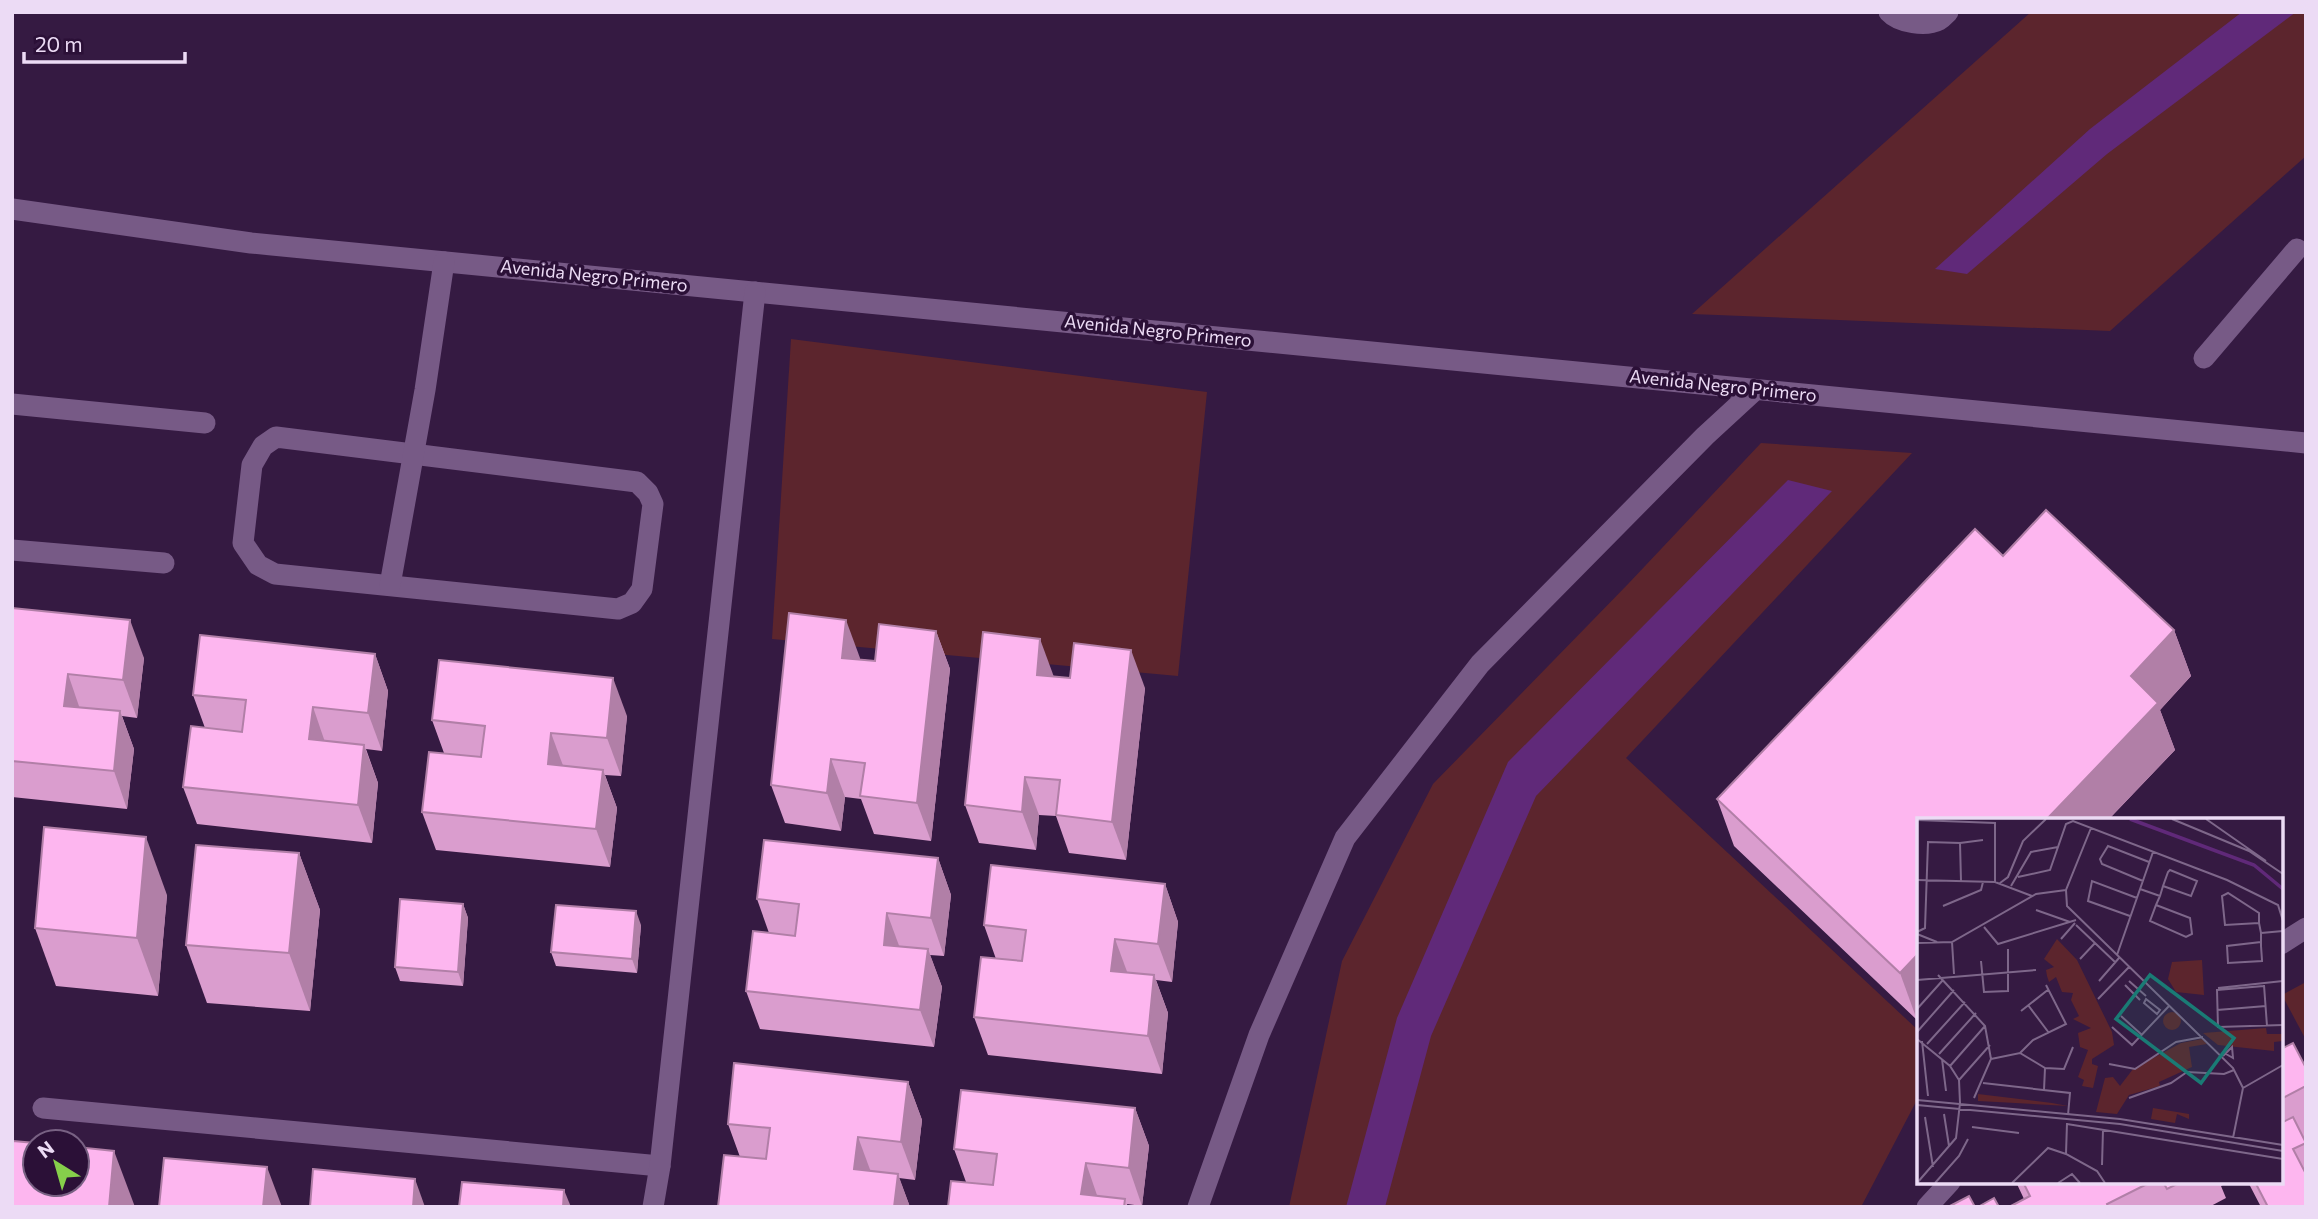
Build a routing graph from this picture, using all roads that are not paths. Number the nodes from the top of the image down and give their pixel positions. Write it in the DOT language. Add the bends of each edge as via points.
graph roads {
  1 [pos="1889,12"];
  2 [pos="1943,17"];
  3 [pos="12,209"];
  4 [pos="2303,251"];
  5 [pos="444,262"];
  6 [pos="755,292"];
  7 [pos="2204,358"];
  8 [pos="1755,390"];
  9 [pos="12,404"];
  10 [pos="205,423"];
  11 [pos="2306,443"];
  12 [pos="412,455"];
  13 [pos="12,550"];
  14 [pos="164,563"];
  15 [pos="390,585"];
  16 [pos="2306,928"];
  17 [pos="2283,943"];
  18 [pos="43,1108"];
  19 [pos="660,1166"];
  20 [pos="1948,1184"];
  21 [pos="653,1207"];
  22 [pos="1198,1207"];
  23 [pos="1927,1207"];
  1 -- 2 [label="street" via="1894,18 1917,23"];
  3 -- 5 [label="street, Avenida Negro Primero" via="251,243"];
  4 -- 7 [label="street"];
  5 -- 6 [label="street, Avenida Negro Primero"];
  5 -- 12 [label="street"];
  6 -- 8 [label="street, Avenida Negro Primero"];
  6 -- 19 [label="street"];
  8 -- 11 [label="street, Avenida Negro Primero"];
  8 -- 22 [label="street" via="1480,664 1345,838 1259,1035"];
  9 -- 10 [label="street"];
  12 -- 15 [label="street"];
  12 -- 15 [label="street" via="276,437 263,446 252,465 243,544 258,565 275,574"];
  12 -- 15 [label="street" via="637,482 653,504 642,589 632,603 618,609"];
  13 -- 14 [label="street"];
  16 -- 17 [label="street"];
  18 -- 19 [label="street"];
  19 -- 21 [label="street"];
  20 -- 23 [label="street"];
}
